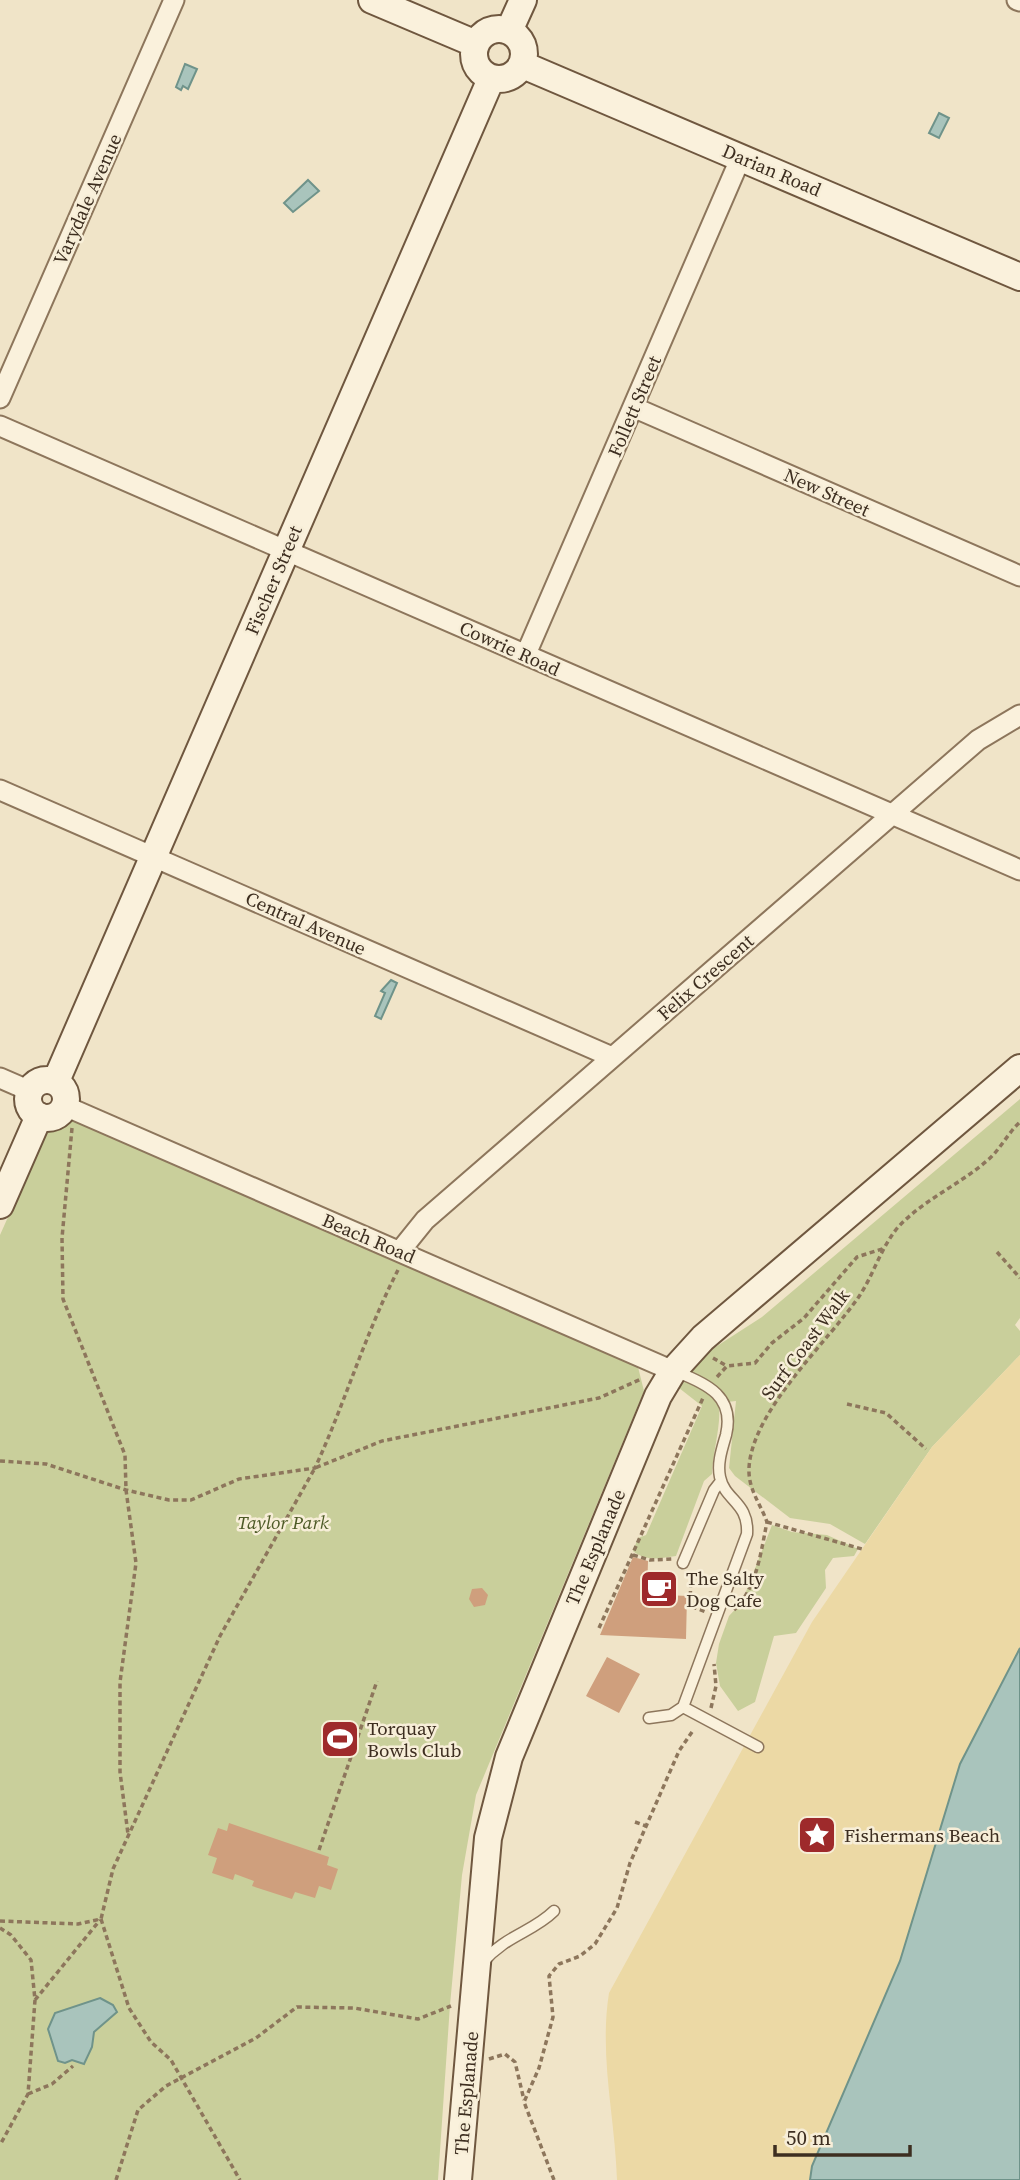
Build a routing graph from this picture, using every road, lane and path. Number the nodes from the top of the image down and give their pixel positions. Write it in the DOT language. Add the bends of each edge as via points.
graph roads {
  1 [pos="174,0"];
  2 [pos="372,0"];
  3 [pos="523,0"];
  4 [pos="509,31"];
  5 [pos="476,44"];
  6 [pos="523,65"];
  7 [pos="491,79"];
  8 [pos="741,157"];
  9 [pos="1020,277"];
  10 [pos="0,398"];
  11 [pos="633,407"];
  12 [pos="0,426"];
  13 [pos="286,550"];
  14 [pos="1020,576"];
  15 [pos="526,654"];
  16 [pos="1020,715"];
  17 [pos="0,790"];
  18 [pos="892,814"];
  19 [pos="153,856"];
  20 [pos="1020,870"];
  21 [pos="612,1057"];
  22 [pos="1020,1068"];
  23 [pos="0,1078"];
  24 [pos="56,1081"];
  25 [pos="30,1091"];
  26 [pos="72,1109"];
  27 [pos="39,1116"];
  28 [pos="1020,1122"];
  29 [pos="0,1205"];
  30 [pos="998,1252"];
  31 [pos="403,1253"];
  32 [pos="1020,1278"];
  33 [pos="673,1371"];
  34 [pos="641,1379"];
  35 [pos="847,1404"];
  36 [pos="926,1449"];
  37 [pos="0,1461"];
  38 [pos="315,1468"];
  39 [pos="721,1481"];
  40 [pos="126,1490"];
  41 [pos="768,1522"];
  42 [pos="862,1549"];
  43 [pos="633,1555"];
  44 [pos="684,1563"];
  45 [pos="709,1614"];
  46 [pos="725,1619"];
  47 [pos="713,1659"];
  48 [pos="377,1681"];
  49 [pos="683,1707"];
  50 [pos="711,1710"];
  51 [pos="649,1718"];
  52 [pos="702,1726"];
  53 [pos="758,1747"];
  54 [pos="635,1822"];
  55 [pos="647,1826"];
  56 [pos="129,1836"];
  57 [pos="319,1850"];
  58 [pos="554,1910"];
  59 [pos="101,1919"];
  60 [pos="0,1921"];
  61 [pos="0,1928"];
  62 [pos="477,1969"];
  63 [pos="35,2000"];
  64 [pos="474,2008"];
  65 [pos="469,2064"];
  66 [pos="73,2066"];
  67 [pos="181,2078"];
  68 [pos="28,2094"];
  69 [pos="524,2102"];
  70 [pos="0,2145"];
  71 [pos="116,2180"];
  72 [pos="240,2180"];
  73 [pos="458,2180"];
  74 [pos="554,2180"];
  1 -- 10 [label="street, Varydale Avenue"];
  2 -- 5 [label="street"];
  3 -- 4 [label="street"];
  4 -- 5 [label="street" via="491,30"];
  4 -- 6 [label="street" via="523,44"];
  5 -- 7 [label="street" via="476,64"];
  6 -- 7 [label="street" via="509,78"];
  6 -- 8 [label="street, Darian Road"];
  7 -- 13 [label="street, Fischer Street"];
  8 -- 9 [label="street, Darian Road"];
  8 -- 11 [label="street, Follett Street"];
  11 -- 14 [label="street, New Street"];
  11 -- 15 [label="street, Follett Street"];
  12 -- 13 [label="street, Cowrie Road"];
  13 -- 15 [label="street, Cowrie Road"];
  13 -- 19 [label="street, Fischer Street"];
  15 -- 18 [label="street, Cowrie Road"];
  16 -- 18 [label="street, Felix Crescent" via="978,740"];
  17 -- 19 [label="street, Central Avenue"];
  18 -- 20 [label="street, Cowrie Road"];
  18 -- 21 [label="street, Felix Crescent"];
  19 -- 21 [label="street, Central Avenue"];
  19 -- 24 [label="street, Fischer Street"];
  21 -- 31 [label="street, Felix Crescent" via="425,1220"];
  22 -- 33 [label="street, The Esplanade" via="703,1338"];
  23 -- 25 [label="street"];
  24 -- 25 [label="street" via="40,1081"];
  24 -- 26 [label="street"];
  25 -- 27 [label="street" via="29,1106"];
  26 -- 27 [label="street" via="55,1117"];
  26 -- 31 [label="street, Beach Road"];
  26 -- 40 [label="path" via="64,1199 64,1299 125,1455"];
  27 -- 29 [label="street"];
  28 -- 41 [label="path, Surf Coast Walk" via="990,1158 928,1199 901,1224 859,1296 799,1368 770,1413 749,1467 752,1493"];
  30 -- 32 [label="path"];
  31 -- 33 [label="street, Beach Road"];
  31 -- 38 [label="path"];
  33 -- 39 [label="lane" via="714,1389 726,1405"];
  33 -- 62 [label="street, The Esplanade" via="658,1396 500,1785 488,1838"];
  34 -- 38 [label="path" via="599,1398 382,1441"];
  35 -- 36 [label="path" via="886,1413"];
  37 -- 40 [label="path" via="46,1464"];
  38 -- 40 [label="path" via="239,1479 191,1500"];
  38 -- 56 [label="path" via="220,1636"];
  39 -- 44 [label="lane"];
  39 -- 49 [label="lane" via="746,1513 747,1534"];
  40 -- 56 [label="path" via="136,1563 120,1682 120,1772"];
  41 -- 42 [label="path"];
  41 -- 46 [label="path" via="757,1569 742,1602"];
  43 -- 44 [label="path"];
  44 -- 45 [label="path" via="691,1566 690,1606"];
  47 -- 50 [label="path" via="716,1686"];
  48 -- 57 [label="path"];
  49 -- 51 [label="lane" via="671,1715"];
  49 -- 53 [label="lane"];
  52 -- 55 [label="path" via="692,1729 679,1751"];
  54 -- 55 [label="path"];
  55 -- 69 [label="path" via="629,1863 617,1908 595,1944 551,1971 554,2017"];
  56 -- 59 [label="path" via="114,1869"];
  58 -- 62 [label="lane" via="543,1922 494,1949"];
  59 -- 60 [label="path" via="78,1924"];
  59 -- 63 [label="path"];
  59 -- 67 [label="path" via="128,2008 151,2042 172,2060"];
  61 -- 63 [label="path" via="31,1960"];
  62 -- 64 [label="street, The Esplanade"];
  63 -- 68 [label="path"];
  64 -- 65 [label="street, The Esplanade"];
  64 -- 67 [label="path" via="450,2005 418,2019 354,2008 298,2007 256,2038"];
  65 -- 69 [label="path" via="505,2054 515,2062"];
  65 -- 73 [label="street, The Esplanade"];
  66 -- 68 [label="path" via="52,2084"];
  67 -- 71 [label="path" via="138,2110"];
  67 -- 72 [label="path"];
  68 -- 70 [label="path"];
  69 -- 74 [label="path"];
}
